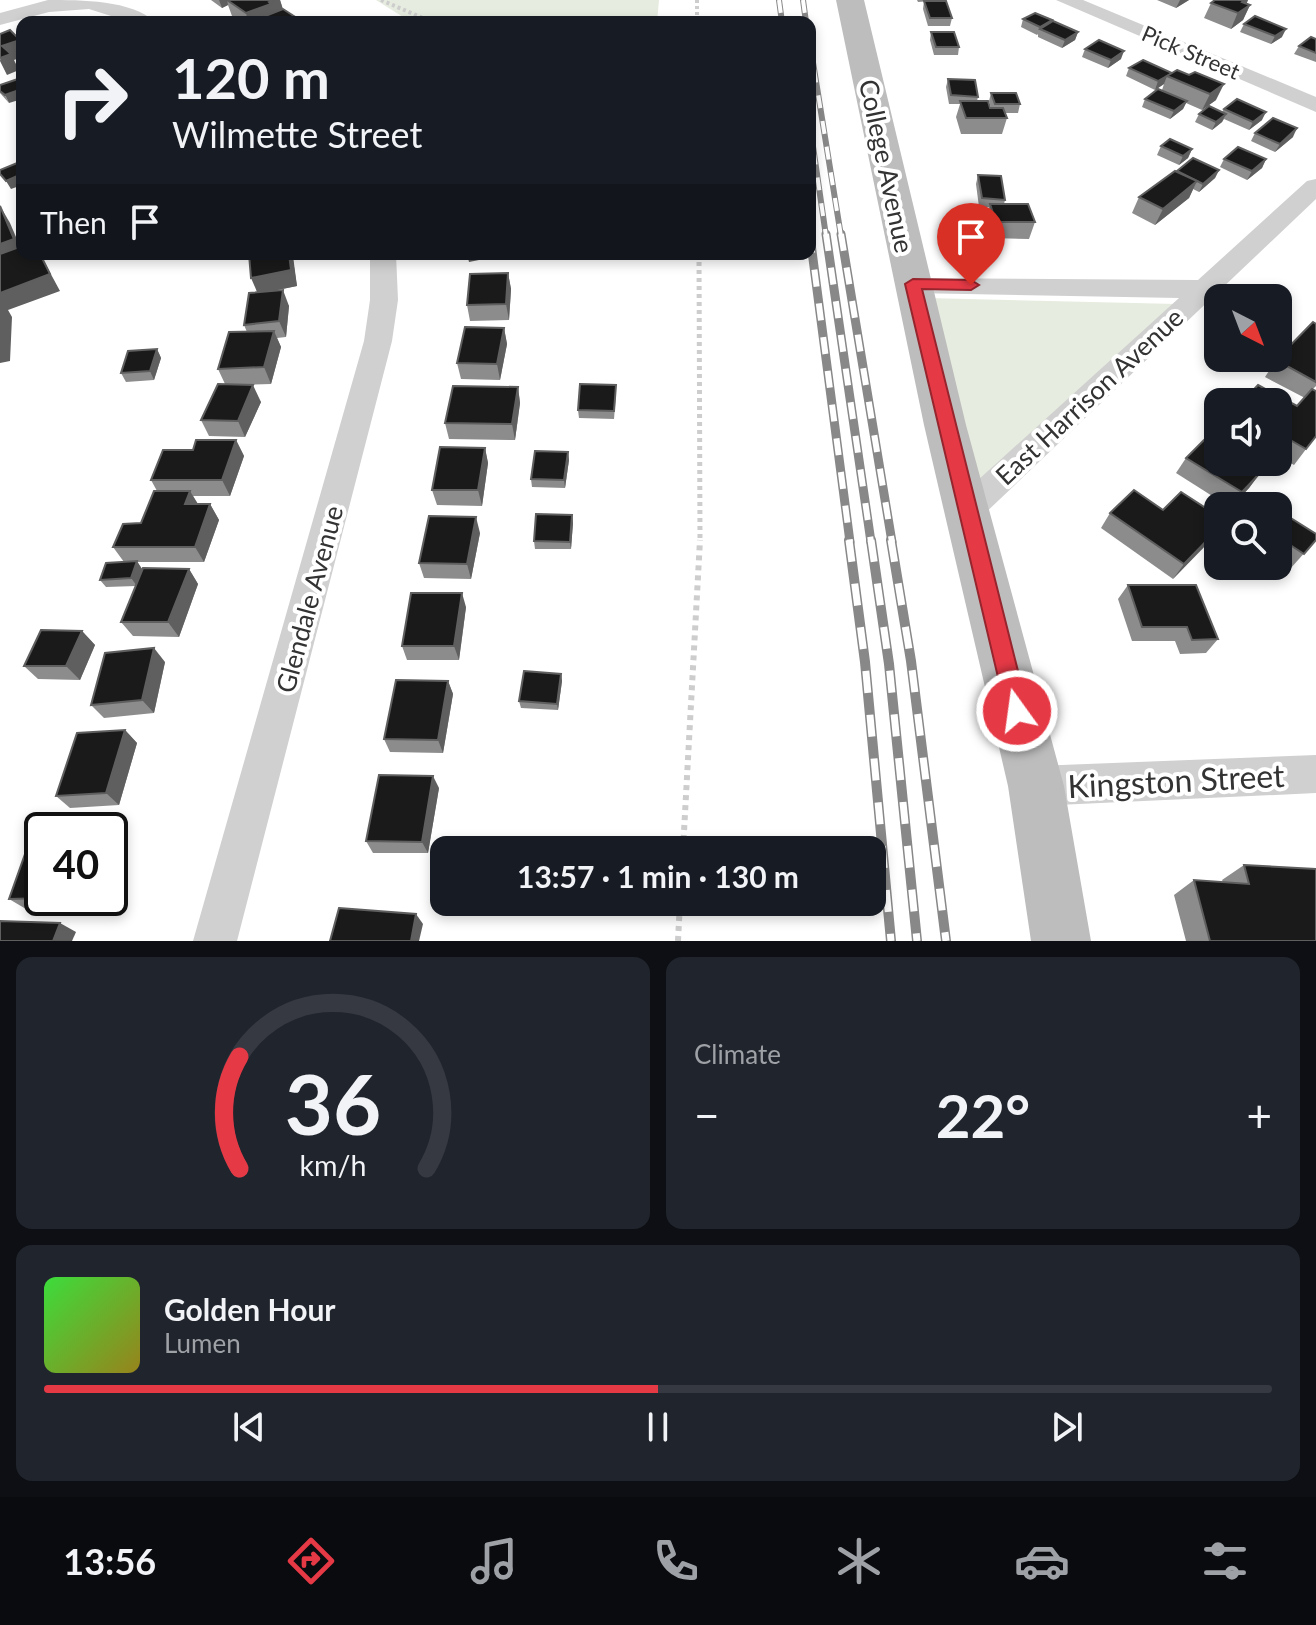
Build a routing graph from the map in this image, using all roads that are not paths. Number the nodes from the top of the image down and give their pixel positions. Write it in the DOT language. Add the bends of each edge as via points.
graph roads {
  1 [pos="850,0"];
  2 [pos="1066,0"];
  3 [pos="90,2"];
  4 [pos="131,16"];
  5 [pos="0,19"];
  6 [pos="1316,105"];
  7 [pos="1316,186"];
  8 [pos="383,260"];
  9 [pos="913,284"];
  10 [pos="1211,284"];
  11 [pos="1204,289"];
  12 [pos="1204,291"];
  13 [pos="968,509"];
  14 [pos="1316,774"];
  15 [pos="1036,786"];
  16 [pos="215,941"];
  17 [pos="1061,941"];
  1 -- 9 [label="street, College Avenue"];
  2 -- 6 [label="street, Pick Street"];
  3 -- 4 [label="street"];
  3 -- 5 [label="street"];
  7 -- 10 [label="street, East Harrison Avenue"];
  8 -- 16 [label="street, Glendale Avenue" via="378,341"];
  9 -- 11 [label="street"];
  9 -- 13 [label="street, College Avenue"];
  12 -- 13 [label="street, East Harrison Avenue"];
  13 -- 15 [label="street, College Avenue"];
  14 -- 15 [label="street, Kingston Street"];
  15 -- 17 [label="street, College Avenue"];
}
